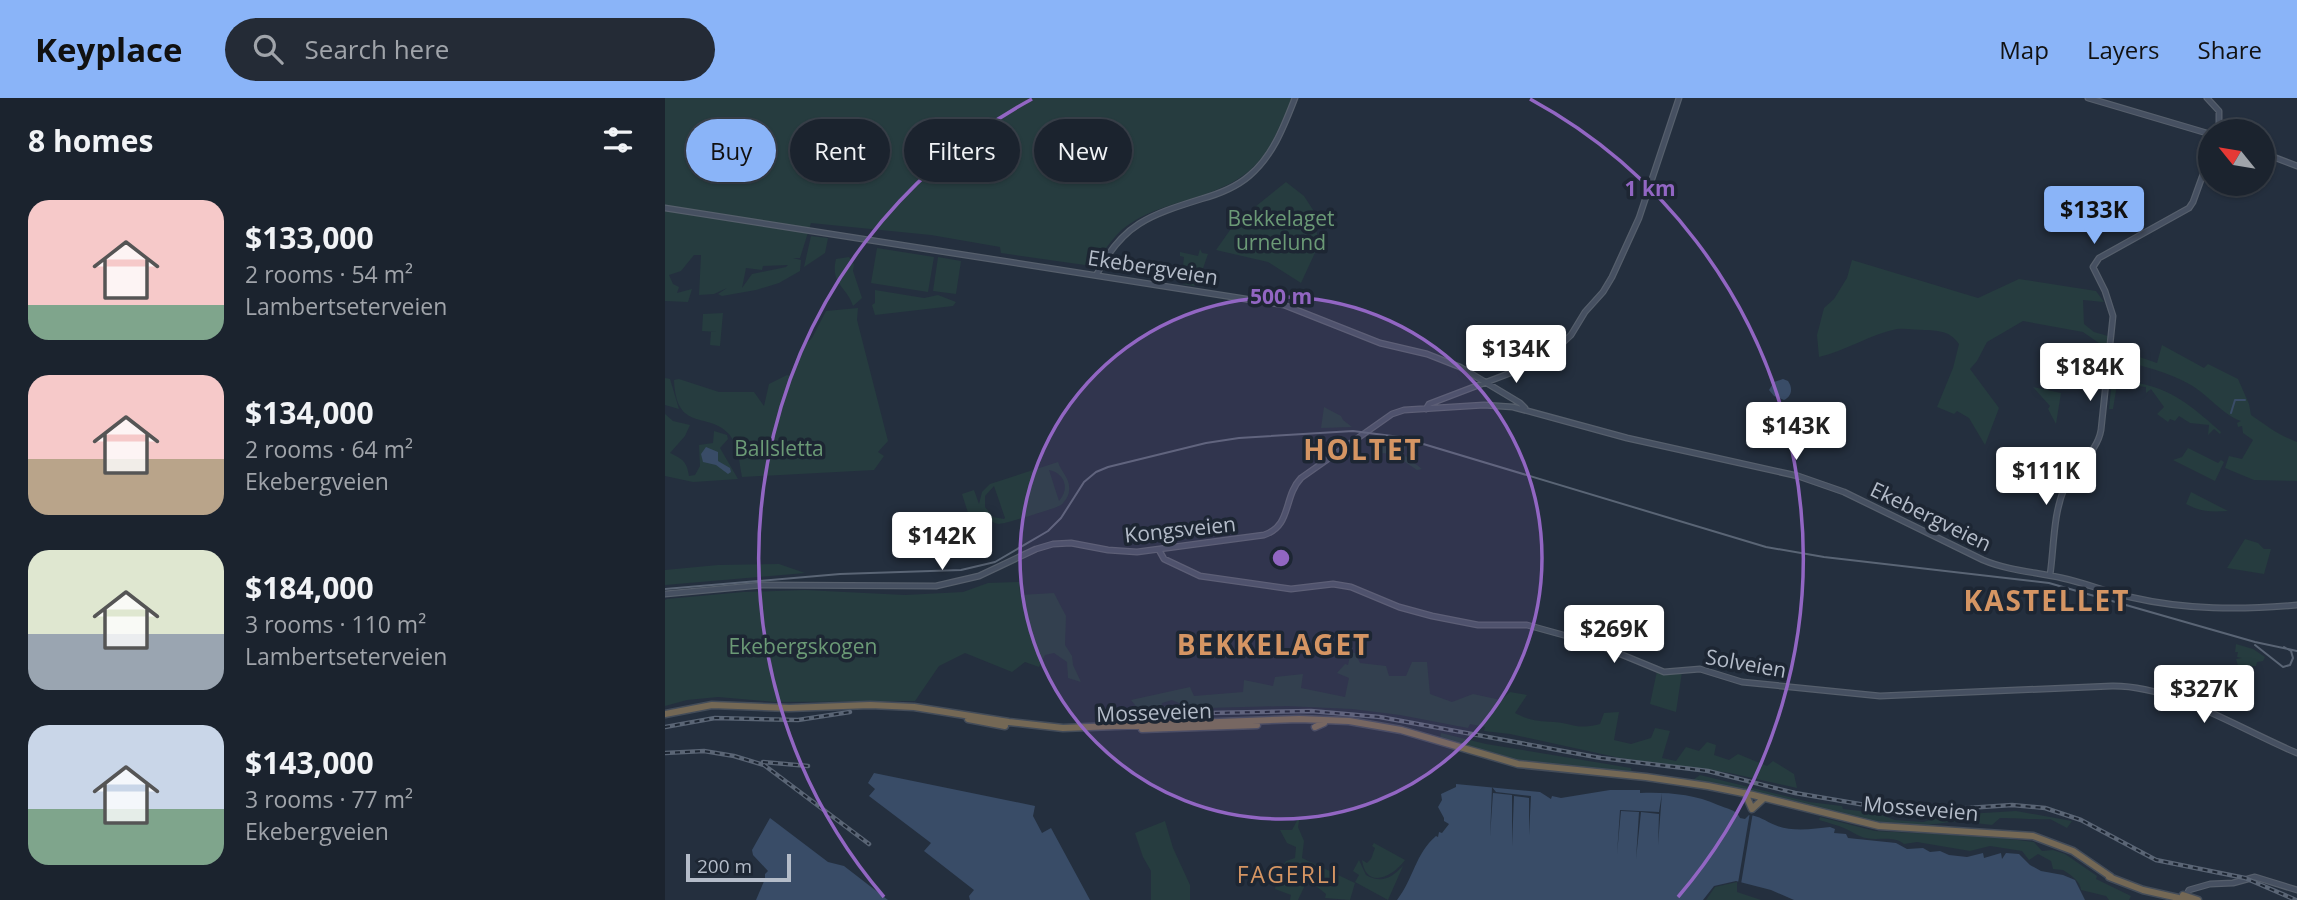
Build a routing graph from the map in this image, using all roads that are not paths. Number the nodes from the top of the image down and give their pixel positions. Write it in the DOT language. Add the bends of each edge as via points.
graph roads {
  1 [pos="1295,98"];
  2 [pos="1679,98"];
  3 [pos="2088,98"];
  4 [pos="2207,98"];
  5 [pos="2219,119"];
  6 [pos="2198,130"];
  7 [pos="2275,158"];
  8 [pos="2297,166"];
  9 [pos="2198,188"];
  10 [pos="665,208"];
  11 [pos="1097,274"];
  12 [pos="1486,381"];
  13 [pos="1426,409"];
  14 [pos="1525,409"];
  15 [pos="1159,550"];
  16 [pos="2050,575"];
  17 [pos="665,594"];
  18 [pos="2297,605"];
  19 [pos="950,713"];
  20 [pos="665,714"];
  21 [pos="1200,722"];
  22 [pos="1324,723"];
  23 [pos="1360,723"];
  24 [pos="1147,725"];
  25 [pos="1238,726"];
  26 [pos="1315,727"];
  27 [pos="1182,728"];
  28 [pos="1160,729"];
  29 [pos="1254,730"];
  30 [pos="2297,753"];
  31 [pos="1745,795"];
  32 [pos="1763,799"];
  33 [pos="2297,890"];
  34 [pos="2186,898"];
  35 [pos="2198,900"];
  1 -- 11 [label="street" via="1267,156 1244,180 1219,194 1139,222 1114,246"];
  2 -- 12 [label="street" via="1639,218 1608,286 1556,349 1534,364"];
  3 -- 6 [label="street"];
  4 -- 5 [label="street" via="2219,111"];
  7 -- 8 [label="street"];
  9 -- 16 [label="street" via="2189,208 2094,264 2113,316 2101,430 2095,447 2063,490"];
  10 -- 11 [label="street, Ekebergveien"];
  11 -- 12 [label="street, Ekebergveien" via="1289,306 1380,343 1448,362"];
  12 -- 13 [label="street"];
  12 -- 14 [label="street, Ekebergveien"];
  13 -- 14 [label="street, Kongsveien" via="1493,405"];
  13 -- 15 [label="street, Kongsveien" via="1392,414 1307,473 1292,489 1282,524 1270,534"];
  14 -- 16 [label="street, Ekebergveien" via="1618,436 1812,480 1987,562"];
  15 -- 17 [label="street, Kongsveien" via="1121,552 1053,544 983,574 940,585 762,585"];
  15 -- 30 [label="street, Solveien" via="1164,559 1206,577 1291,589 1333,584 1351,587 1432,616 1478,625 1527,625 1596,644 1664,672 1700,669 1742,682 1880,696 2143,688"];
  16 -- 18 [label="street, Ekebergveien" via="2130,597 2190,607 2239,610"];
  19 -- 20 [label="highway, Mosseveien" via="888,706 718,705"];
  19 -- 24 [label="highway, Mosseveien" via="1056,727"];
  19 -- 28 [label="highway, Mosseveien" via="1037,730"];
  21 -- 23 [label="highway, Mosseveien" via="1313,719"];
  21 -- 24 [label="highway, Mosseveien"];
  21 -- 27 [label="highway"];
  22 -- 23 [label="highway, Mosseveien"];
  22 -- 25 [label="highway, Mosseveien"];
  22 -- 26 [label="highway"];
  23 -- 31 [label="highway, Mosseveien" via="1411,732 1518,764 1646,777"];
  24 -- 28 [label="highway"];
  25 -- 27 [label="highway, Mosseveien"];
  25 -- 29 [label="highway"];
  27 -- 28 [label="highway, Mosseveien"];
  31 -- 32 [label="highway, Mosseveien"];
  31 -- 32 [label="highway" via="1752,809"];
  32 -- 34 [label="highway, Mosseveien" via="1884,827 2012,833 2051,841 2103,875"];
  33 -- 34 [label="street" via="2253,877 2204,885 2189,890"];
  34 -- 35 [label="highway, Mosseveien"];
}
